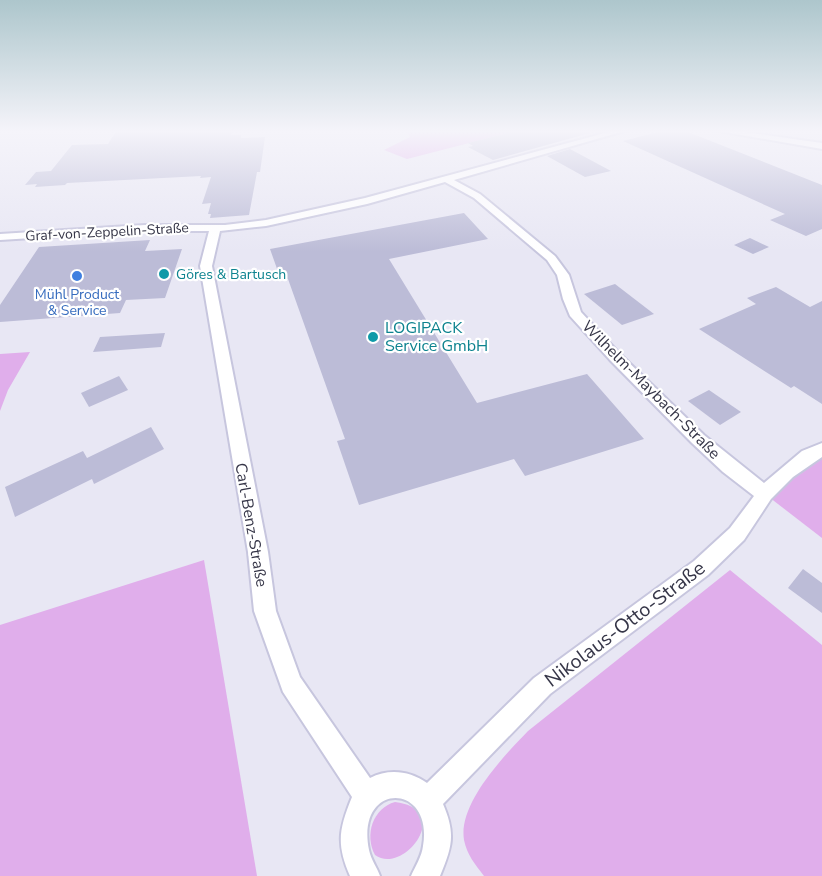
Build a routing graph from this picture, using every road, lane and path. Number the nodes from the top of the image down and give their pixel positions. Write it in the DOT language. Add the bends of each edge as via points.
graph roads {
  1 [pos="479,171"];
  2 [pos="447,180"];
  3 [pos="215,228"];
  4 [pos="0,237"];
  5 [pos="822,450"];
  6 [pos="765,494"];
  7 [pos="368,797"];
  8 [pos="428,801"];
  9 [pos="430,873"];
  10 [pos="366,876"];
  1 -- 2 [label="street, Graf-von-Zeppelin-Straße"];
  2 -- 3 [label="street, Graf-von-Zeppelin-Straße" via="298,217"];
  2 -- 6 [label="street, Wilhelm-Maybach-Straße" via="477,196 551,258 563,275 575,313 698,439"];
  3 -- 4 [label="street, Graf-von-Zeppelin-Straße"];
  3 -- 7 [label="street, Carl-Benz-Straße" via="206,266 258,552 265,611 291,684"];
  5 -- 6 [label="street, Nikolaus-Otto-Straße" via="787,472"];
  6 -- 8 [label="street, Nikolaus-Otto-Straße" via="737,534 701,568 542,686"];
  7 -- 8 [label="street" via="394,783 412,787"];
  7 -- 10 [label="street" via="354,831 357,858"];
  8 -- 9 [label="street" via="438,833"];
}
